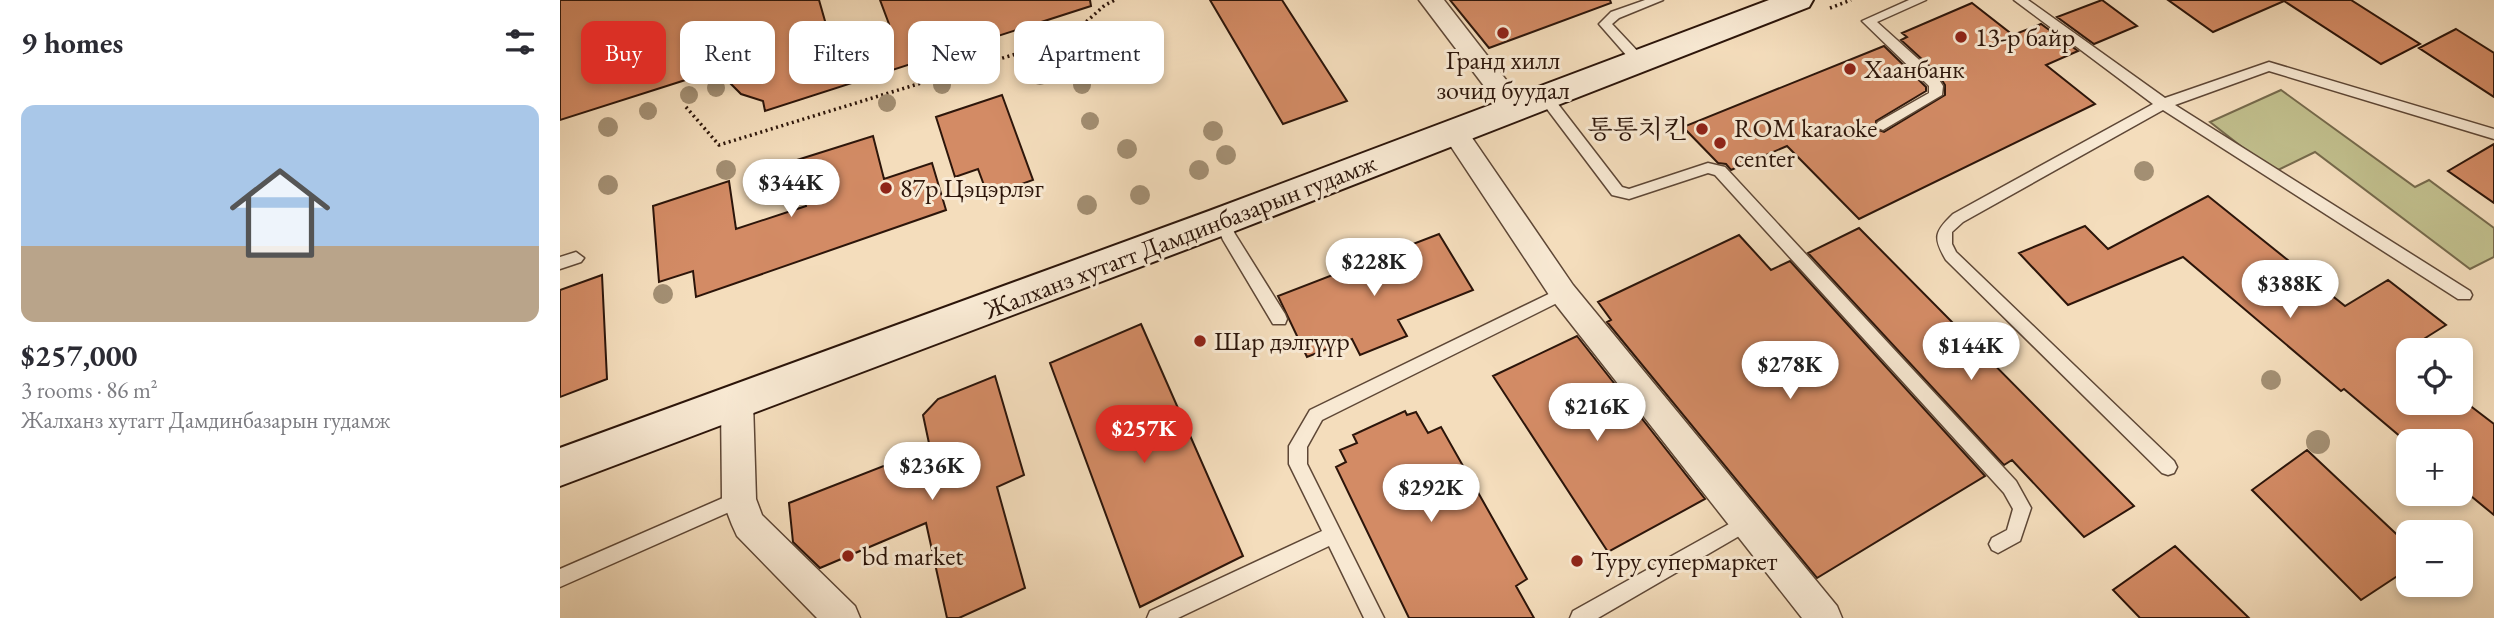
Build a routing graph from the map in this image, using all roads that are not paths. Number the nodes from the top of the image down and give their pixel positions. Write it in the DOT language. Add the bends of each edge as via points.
graph roads {
  1 [pos="1431,0"];
  2 [pos="1657,0"];
  3 [pos="1798,0"];
  4 [pos="1920,0"];
  5 [pos="2020,0"];
  6 [pos="1639,61"];
  7 [pos="1530,103"];
  8 [pos="2163,104"];
  9 [pos="1883,125"];
  10 [pos="1455,133"];
  11 [pos="2494,134"];
  12 [pos="1222,221"];
  13 [pos="576,258"];
  14 [pos="560,263"];
  15 [pos="1563,293"];
  16 [pos="2464,295"];
  17 [pos="1279,319"];
  18 [pos="737,402"];
  19 [pos="560,467"];
  20 [pos="2168,467"];
  21 [pos="739,499"];
  22 [pos="1747,522"];
  23 [pos="1333,535"];
  24 [pos="1998,544"];
  25 [pos="560,578"];
  26 [pos="1822,617"];
  27 [pos="842,618"];
  28 [pos="1157,618"];
  29 [pos="1374,618"];
  30 [pos="1580,618"];
  1 -- 7 [label="street"];
  2 -- 6 [label="lane" via="1615,15 1605,24"];
  3 -- 6 [label="main road, Жалханз хутагт Дамдинбазарын гудамж"];
  4 -- 9 [label="lane" via="1868,21 1936,86 1935,95"];
  5 -- 8 [label="lane"];
  6 -- 7 [label="main road, Жалханз хутагт Дамдинбазарын гудамж"];
  7 -- 10 [label="main road, Жалханз хутагт Дамдинбазарын гудамж"];
  7 -- 24 [label="lane" via="1617,191 1629,194 1708,169 1720,171 2010,487 2022,508 2014,535"];
  8 -- 11 [label="lane" via="2269,66"];
  8 -- 16 [label="lane"];
  8 -- 20 [label="lane" via="1958,218 1945,230 1944,244 1951,256"];
  10 -- 12 [label="main road, Жалханз хутагт Дамдинбазарын гудамж"];
  10 -- 15 [label="street"];
  12 -- 17 [label="lane"];
  12 -- 18 [label="main road, Жалханз хутагт Дамдинбазарын гудамж"];
  13 -- 14 [label="lane"];
  15 -- 22 [label="street"];
  15 -- 23 [label="lane" via="1316,415 1298,446 1298,464"];
  18 -- 19 [label="main road, Жалханз хутагт Дамдинбазарын гудамж"];
  18 -- 21 [label="street"];
  21 -- 25 [label="lane"];
  21 -- 27 [label="street" via="749,525"];
  22 -- 26 [label="street"];
  22 -- 30 [label="lane"];
  23 -- 28 [label="lane"];
  23 -- 29 [label="lane"];
}
